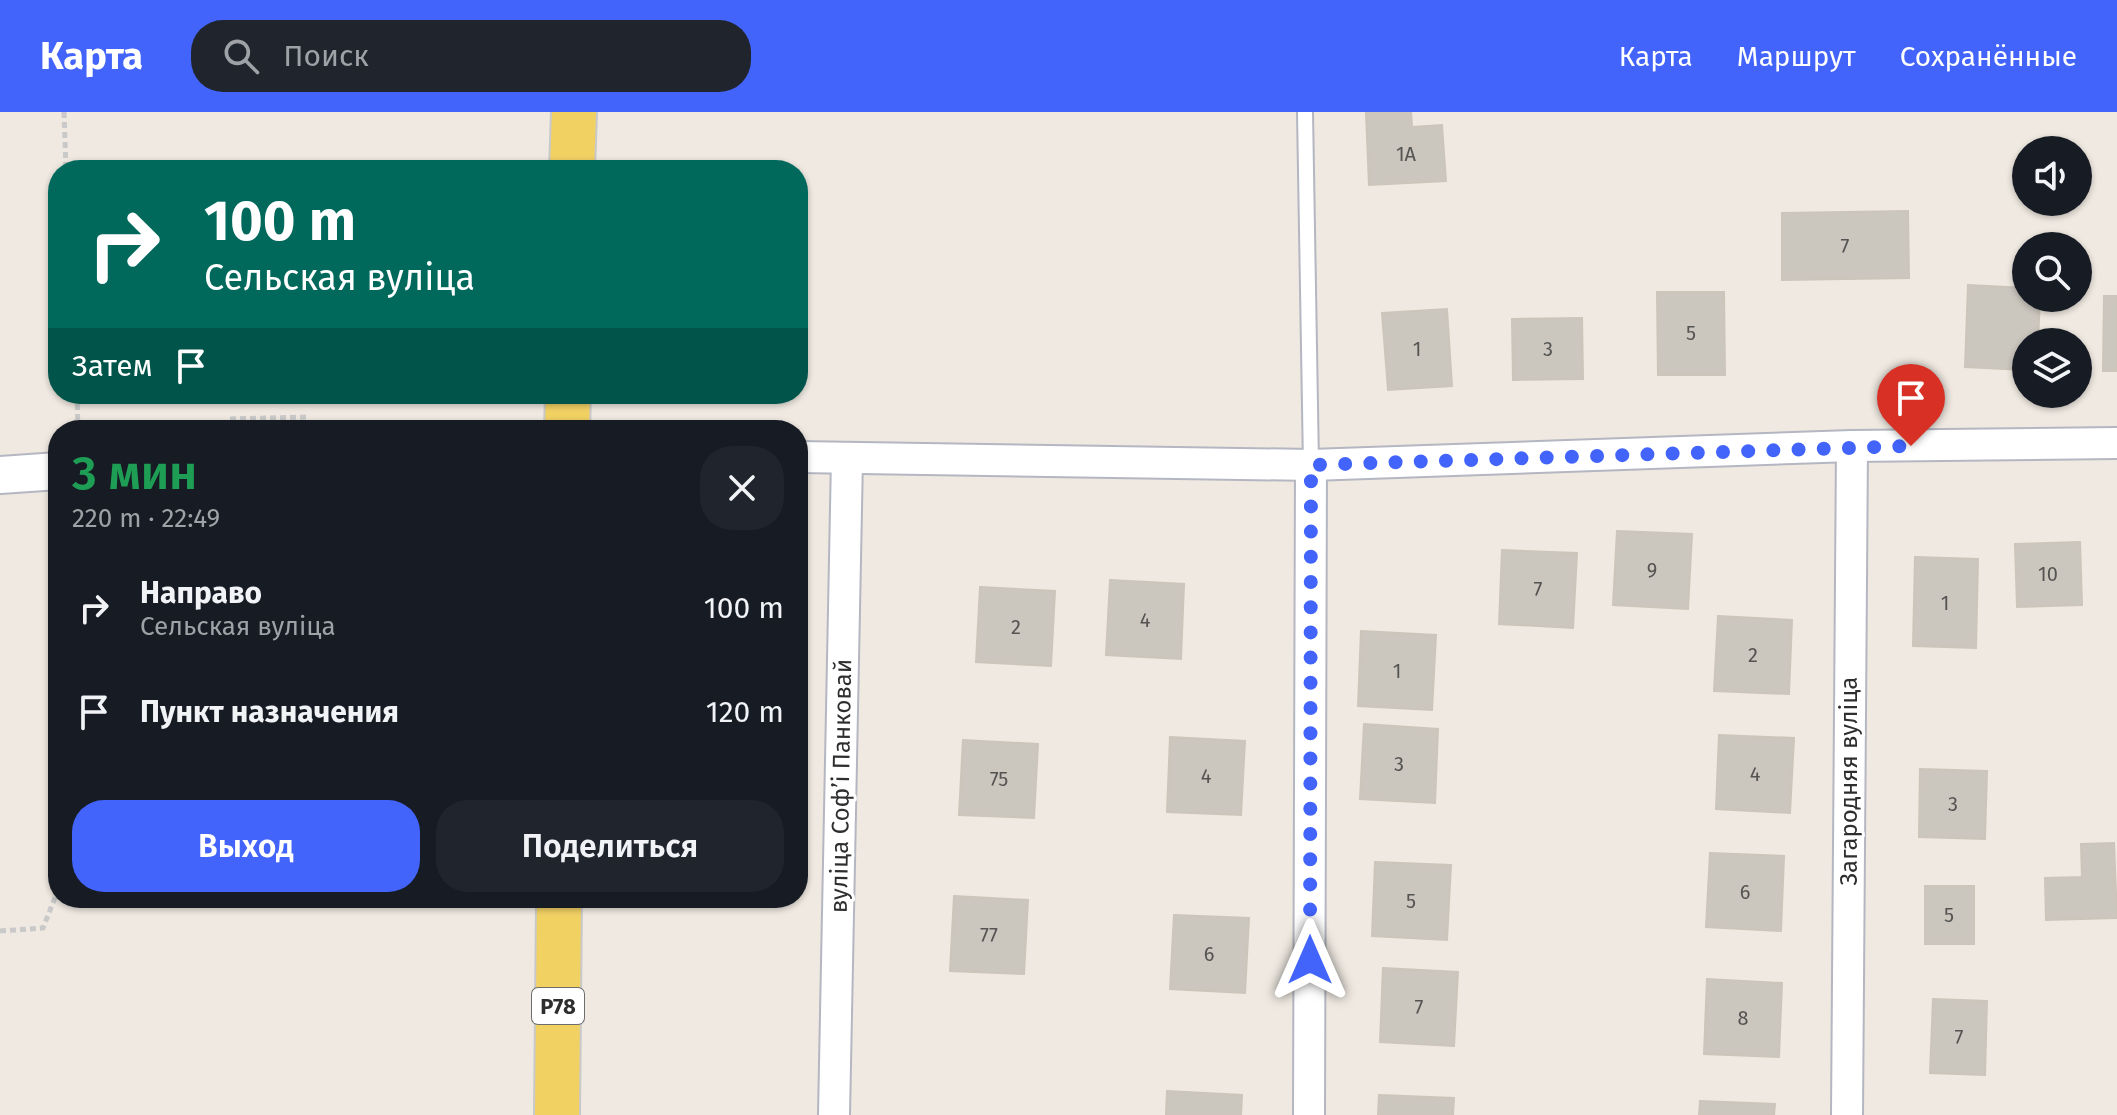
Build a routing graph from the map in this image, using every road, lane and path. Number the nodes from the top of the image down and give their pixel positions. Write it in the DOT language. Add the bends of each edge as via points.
graph roads {
  1 [pos="64,112"];
  2 [pos="574,112"];
  3 [pos="1305,112"];
  4 [pos="66,160"];
  5 [pos="572,160"];
  6 [pos="309,417"];
  7 [pos="230,419"];
  8 [pos="2117,443"];
  9 [pos="1852,446"];
  10 [pos="808,457"];
  11 [pos="847,458"];
  12 [pos="1311,465"];
  13 [pos="48,471"];
  14 [pos="0,475"];
  15 [pos="51,908"];
  16 [pos="559,908"];
  17 [pos="0,931"];
  18 [pos="557,1115"];
  19 [pos="834,1115"];
  20 [pos="1309,1115"];
  21 [pos="1847,1115"];
  1 -- 4 [label="path"];
  2 -- 5 [label="main road"];
  3 -- 12 [label="lane"];
  6 -- 7 [label="path"];
  8 -- 9 [label="street"];
  9 -- 12 [label="street"];
  9 -- 21 [label="street, Загародняя вуліца"];
  10 -- 11 [label="street"];
  11 -- 12 [label="street"];
  11 -- 19 [label="street, вуліца Софʼі Панковай"];
  12 -- 20 [label="street"];
  13 -- 14 [label="street"];
  15 -- 17 [label="path" via="43,928"];
  16 -- 18 [label="main road, Р78"];
}
